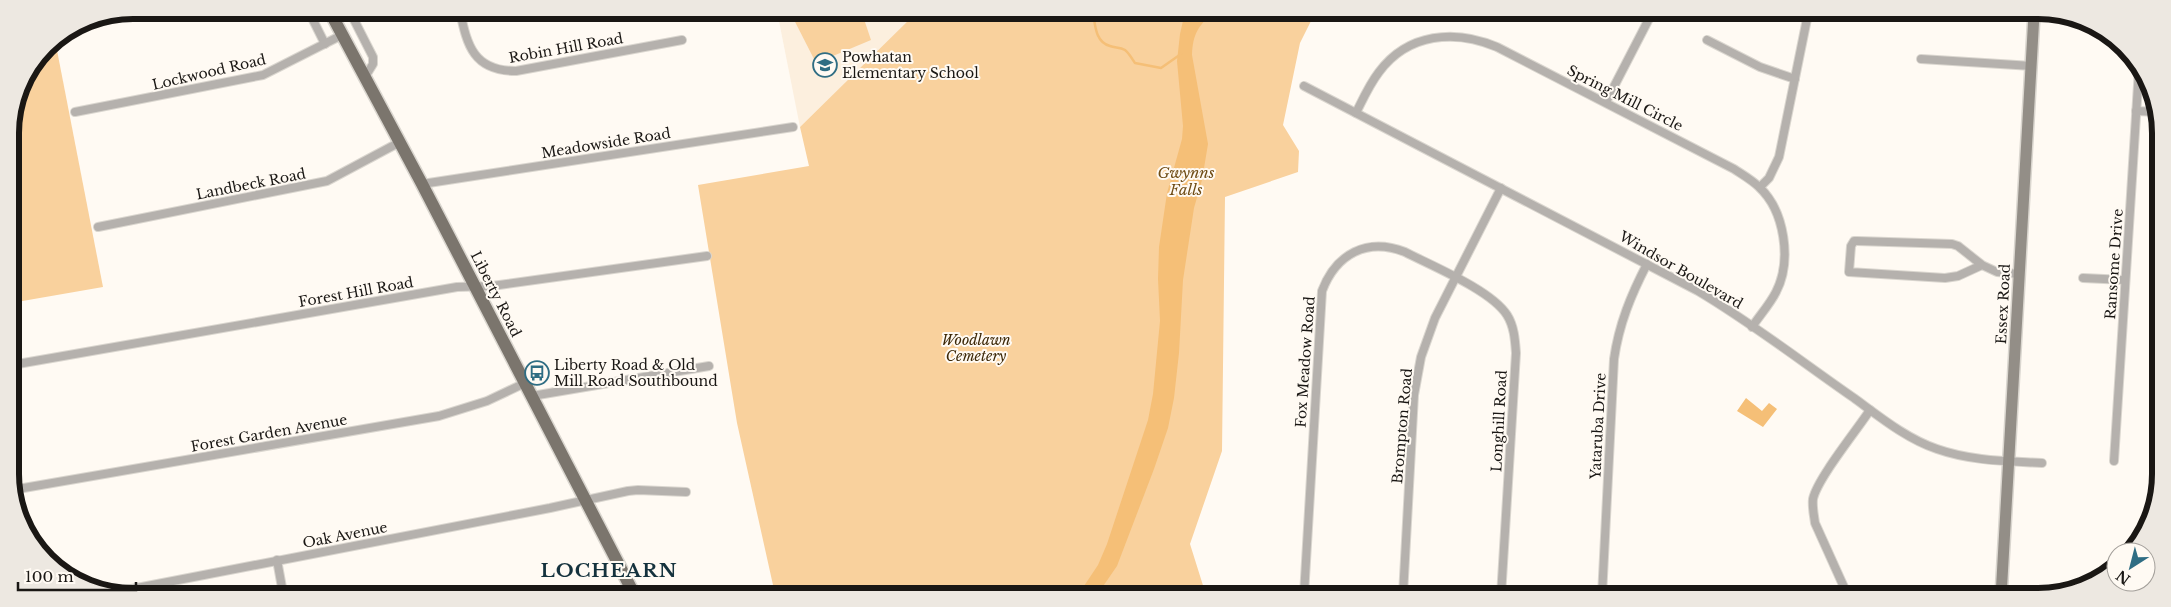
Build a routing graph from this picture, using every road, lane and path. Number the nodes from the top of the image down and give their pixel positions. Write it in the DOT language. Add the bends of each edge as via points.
graph roads {
  1 [pos="313,19"];
  2 [pos="334,19"];
  3 [pos="354,19"];
  4 [pos="462,19"];
  5 [pos="1649,19"];
  6 [pos="1807,19"];
  7 [pos="2034,19"];
  8 [pos="342,35"];
  9 [pos="682,40"];
  10 [pos="1707,40"];
  11 [pos="326,44"];
  12 [pos="1921,59"];
  13 [pos="2032,66"];
  14 [pos="365,77"];
  15 [pos="2138,78"];
  16 [pos="1795,79"];
  17 [pos="1304,86"];
  18 [pos="1606,102"];
  19 [pos="2136,111"];
  20 [pos="75,112"];
  21 [pos="2150,112"];
  22 [pos="1356,113"];
  23 [pos="793,127"];
  24 [pos="400,142"];
  25 [pos="422,184"];
  26 [pos="1760,187"];
  27 [pos="1501,188"];
  28 [pos="98,227"];
  29 [pos="707,256"];
  30 [pos="1647,264"];
  31 [pos="1982,265"];
  32 [pos="2020,274"];
  33 [pos="1454,278"];
  34 [pos="2082,278"];
  35 [pos="2126,280"];
  36 [pos="476,286"];
  37 [pos="1752,327"];
  38 [pos="19,364"];
  39 [pos="708,366"];
  40 [pos="525,383"];
  41 [pos="532,396"];
  42 [pos="1870,410"];
  43 [pos="2114,460"];
  44 [pos="2008,461"];
  45 [pos="2042,463"];
  46 [pos="20,489"];
  47 [pos="686,492"];
  48 [pos="585,500"];
  49 [pos="277,560"];
  50 [pos="136,588"];
  51 [pos="282,588"];
  52 [pos="631,588"];
  53 [pos="1304,588"];
  54 [pos="1403,588"];
  55 [pos="1502,588"];
  56 [pos="1602,588"];
  57 [pos="1844,588"];
  58 [pos="2001,588"];
  1 -- 11 [label="street"];
  2 -- 8 [label="main road, Liberty Road"];
  3 -- 14 [label="street" via="373,57 373,64"];
  4 -- 9 [label="street, Robin Hill Road" via="472,50 487,66 505,71"];
  5 -- 18 [label="street"];
  6 -- 16 [label="street"];
  7 -- 13 [label="street, Essex Road"];
  8 -- 11 [label="street, Lockwood Road"];
  8 -- 14 [label="main road, Liberty Road"];
  10 -- 16 [label="street" via="1760,67"];
  11 -- 20 [label="street, Lockwood Road" via="274,71 251,78"];
  12 -- 13 [label="street"];
  13 -- 32 [label="street, Essex Road"];
  14 -- 24 [label="main road, Liberty Road"];
  15 -- 19 [label="street, Ransome Drive"];
  16 -- 26 [label="street" via="1779,157 1769,178"];
  17 -- 22 [label="street, Windsor Boulevard"];
  18 -- 22 [label="street, Spring Mill Circle" via="1498,47 1458,35 1427,39 1397,53 1378,73"];
  18 -- 26 [label="street, Spring Mill Circle" via="1734,169"];
  19 -- 21 [label="street"];
  19 -- 35 [label="street, Ransome Drive"];
  22 -- 27 [label="street, Windsor Boulevard"];
  23 -- 25 [label="street, Meadowside Road"];
  24 -- 25 [label="main road, Liberty Road"];
  24 -- 28 [label="street, Landbeck Road" via="327,181"];
  25 -- 36 [label="main road, Liberty Road"];
  26 -- 37 [label="street, Spring Mill Circle" via="1782,228 1785,261 1776,291"];
  27 -- 30 [label="street, Windsor Boulevard"];
  27 -- 33 [label="street, Brompton Road"];
  29 -- 36 [label="street, Forest Hill Road"];
  30 -- 37 [label="street, Windsor Boulevard" via="1714,301"];
  30 -- 56 [label="street, Yataruba Drive" via="1626,307 1614,359"];
  31 -- 31 [label="street" via="1951,277 1849,272 1854,241 1956,244"];
  31 -- 32 [label="street" via="1997,272"];
  32 -- 44 [label="street, Essex Road"];
  33 -- 53 [label="street, Fox Meadow Road" via="1405,252 1376,246 1348,255 1326,281 1321,299"];
  33 -- 54 [label="street, Brompton Road" via="1428,335 1416,377"];
  33 -- 55 [label="street, Longhill Road" via="1481,291 1500,306 1513,327 1515,339"];
  34 -- 35 [label="street"];
  35 -- 43 [label="street, Ransome Drive"];
  36 -- 38 [label="street, Forest Hill Road"];
  36 -- 40 [label="main road, Liberty Road"];
  37 -- 42 [label="street, Windsor Boulevard"];
  39 -- 41 [label="street"];
  40 -- 41 [label="main road, Liberty Road"];
  40 -- 46 [label="street, Forest Garden Avenue" via="486,401 439,416"];
  41 -- 48 [label="main road, Liberty Road"];
  42 -- 44 [label="street, Windsor Boulevard" via="1938,450 1977,459"];
  42 -- 57 [label="street" via="1820,482 1813,499 1815,522"];
  44 -- 45 [label="street, Windsor Boulevard"];
  44 -- 58 [label="street, Essex Road"];
  47 -- 48 [label="street, Oak Avenue" via="638,490"];
  48 -- 49 [label="street, Oak Avenue"];
  48 -- 52 [label="main road, Liberty Road"];
  49 -- 50 [label="street, Oak Avenue"];
  49 -- 51 [label="street"];
}
